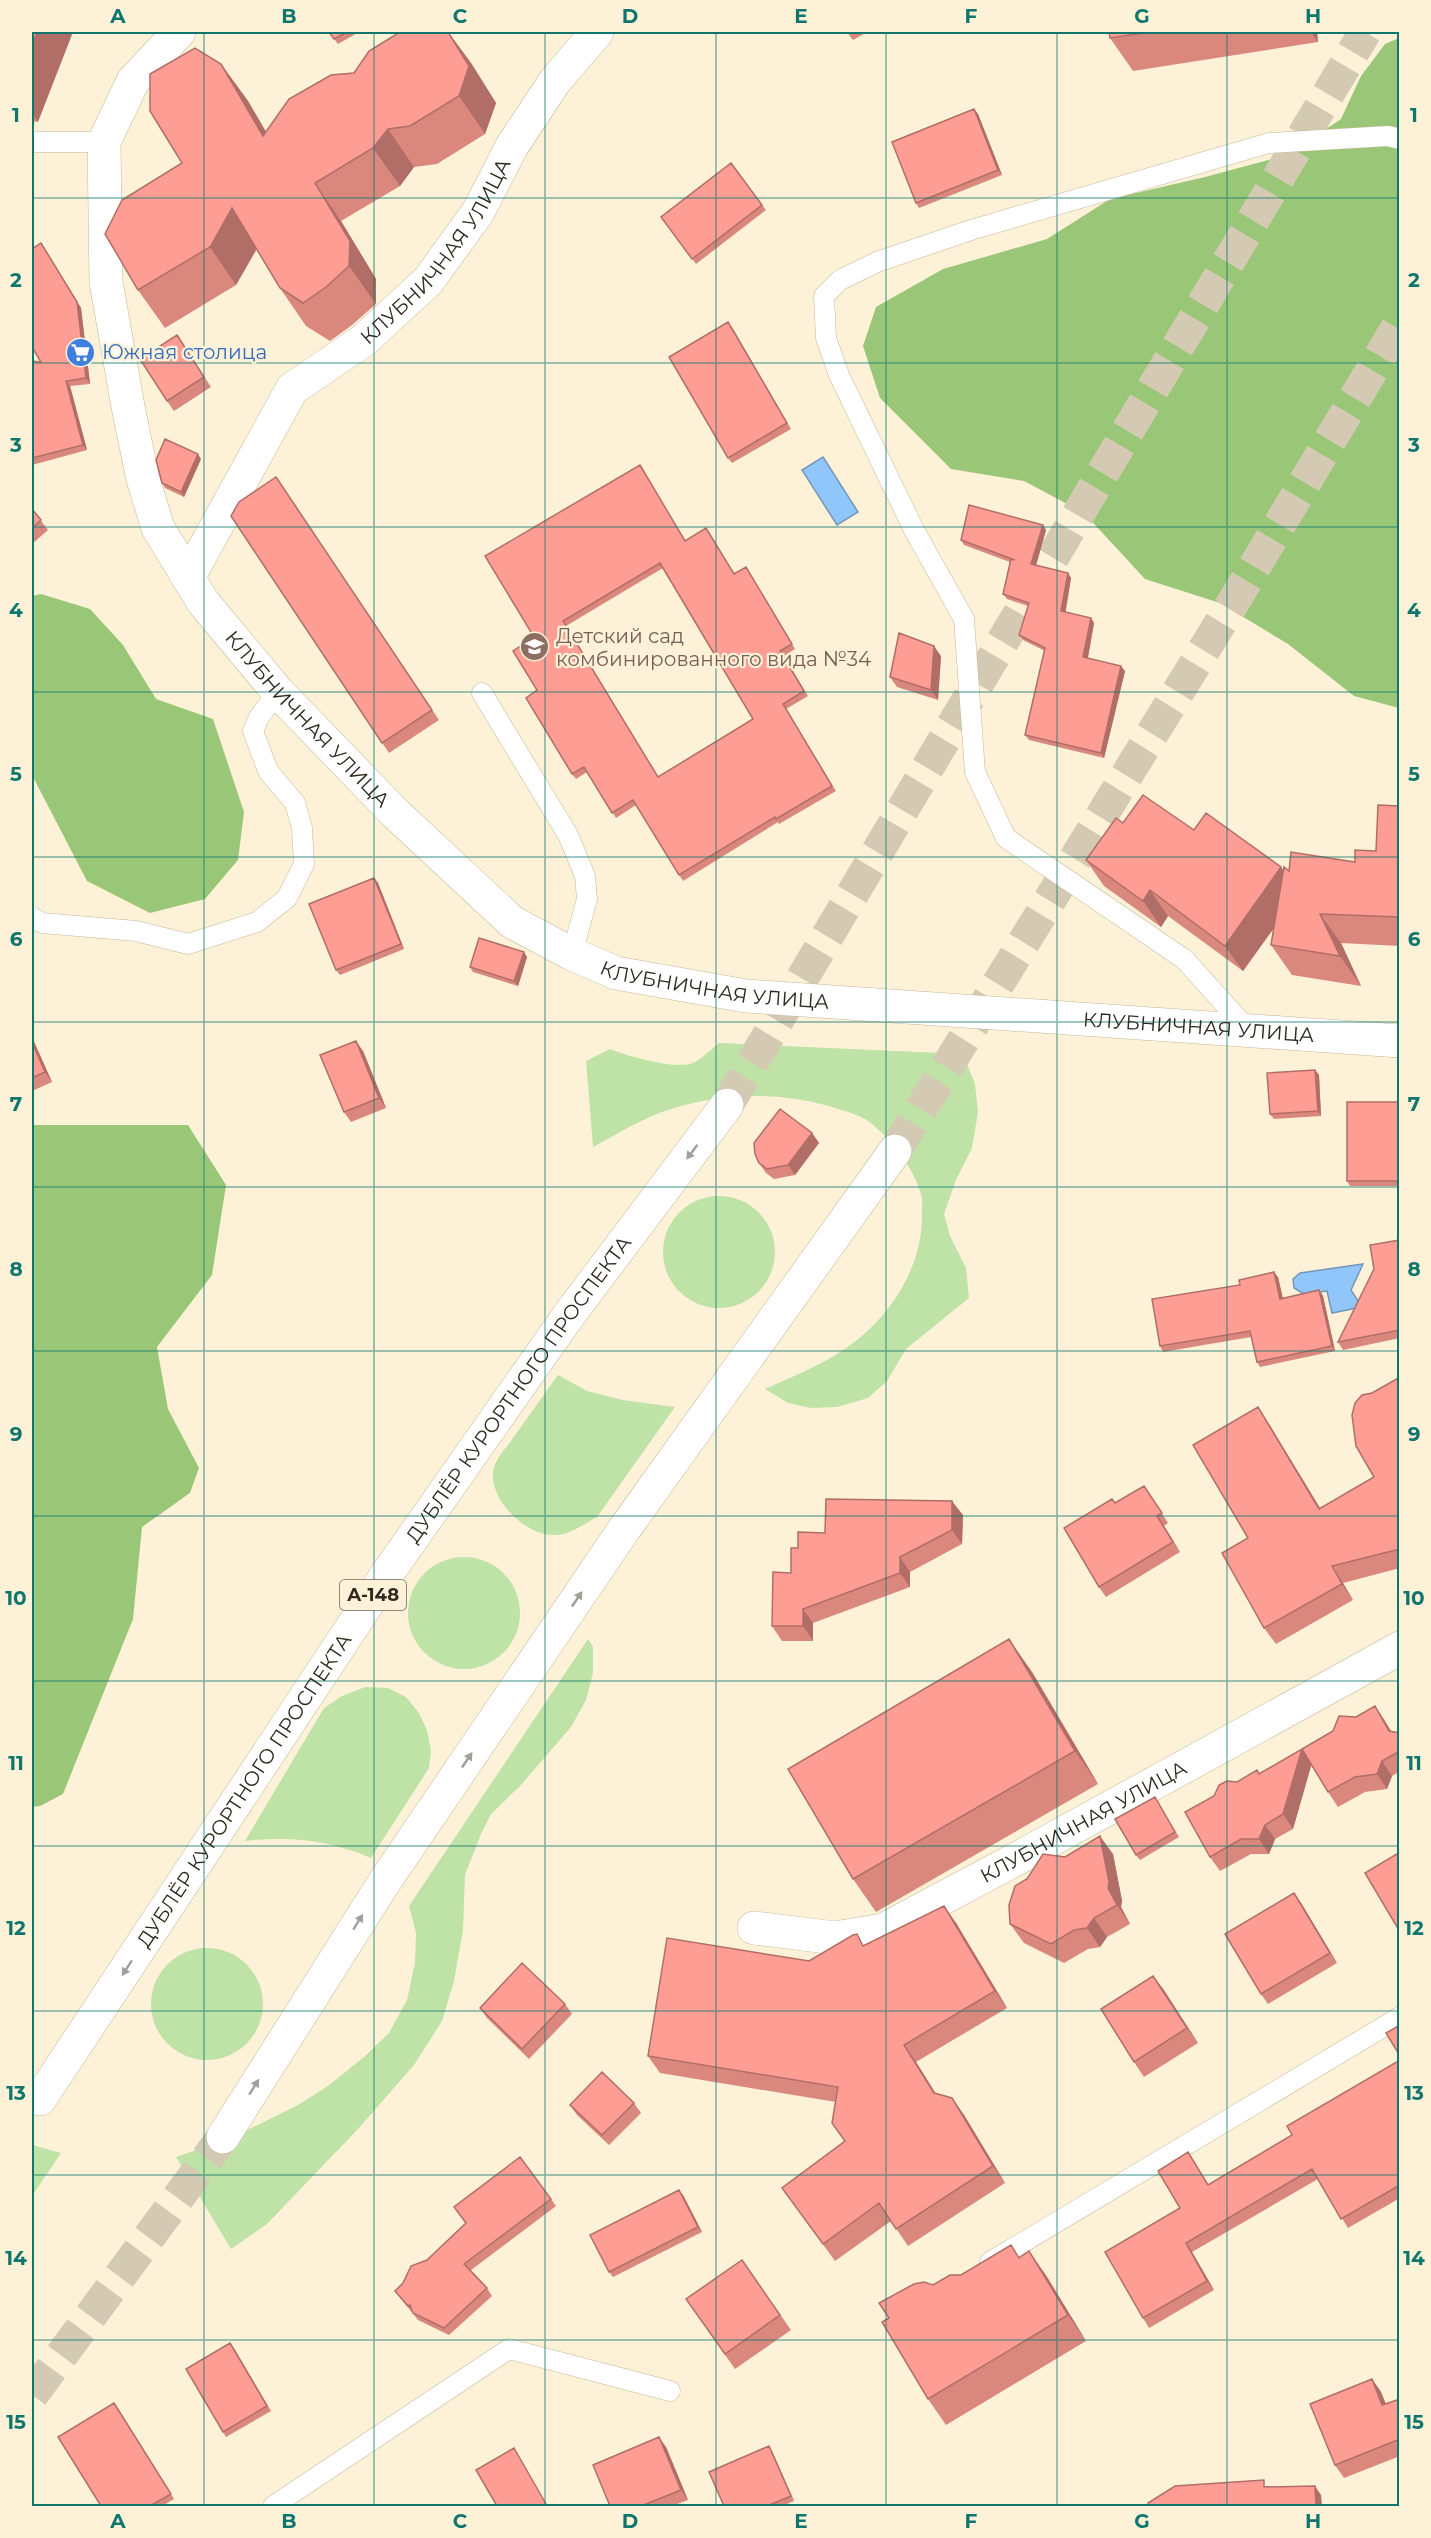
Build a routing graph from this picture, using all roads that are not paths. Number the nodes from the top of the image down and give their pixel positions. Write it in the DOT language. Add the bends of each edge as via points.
graph roads {
  1 [pos="179,32"];
  2 [pos="597,32"];
  3 [pos="1400,139"];
  4 [pos="32,142"];
  5 [pos="104,142"];
  6 [pos="188,578"];
  7 [pos="278,692"];
  8 [pos="482,693"];
  9 [pos="32,917"];
  10 [pos="572,954"];
  11 [pos="1250,1031"];
  12 [pos="1400,1041"];
  13 [pos="727,1105"];
  14 [pos="895,1151"];
  15 [pos="1400,1648"];
  16 [pos="754,1929"];
  17 [pos="1400,2017"];
  18 [pos="40,2099"];
  19 [pos="223,2137"];
  20 [pos="972,2274"];
  21 [pos="670,2391"];
  22 [pos="273,2506"];
  1 -- 5 [label="street, КЛУБНИЧНАЯ УЛИЦА" via="133,81"];
  2 -- 6 [label="street, КЛУБНИЧНАЯ УЛИЦА" via="555,81 512,146 478,212 428,281 364,340 292,389"];
  3 -- 11 [label="lane" via="1388,135 1269,143 876,262 840,280 824,296 826,338 839,375 914,530 964,619 975,772 1006,838 1184,959"];
  4 -- 5 [label="lane"];
  5 -- 6 [label="street, КЛУБНИЧНАЯ УЛИЦА" via="106,282 129,412 158,528"];
  6 -- 7 [label="street, КЛУБНИЧНАЯ УЛИЦА" via="203,602"];
  7 -- 9 [label="lane" via="258,717 253,731 268,771 295,803 302,828 304,864 287,898 257,922 188,944 136,931 42,923"];
  7 -- 10 [label="street, КЛУБНИЧНАЯ УЛИЦА" via="394,812 512,922"];
  8 -- 10 [label="lane" via="568,836 585,876 587,899"];
  10 -- 11 [label="street, КЛУБНИЧНАЯ УЛИЦА" via="616,973 746,996"];
  11 -- 12 [label="street, КЛУБНИЧНАЯ УЛИЦА"];
  13 -- 18 [label="street, ДУБЛЁР КУРОРТНОГО ПРОСПЕКТА / А-148, one-way" via="569,1315 385,1577"];
  19 -- 14 [label="street, one-way" via="452,1782 626,1528"];
  15 -- 16 [label="street, КЛУБНИЧНАЯ УЛИЦА" via="883,1930 835,1938"];
  17 -- 20 [label="lane"];
  21 -- 22 [label="lane" via="509,2349"];
}
